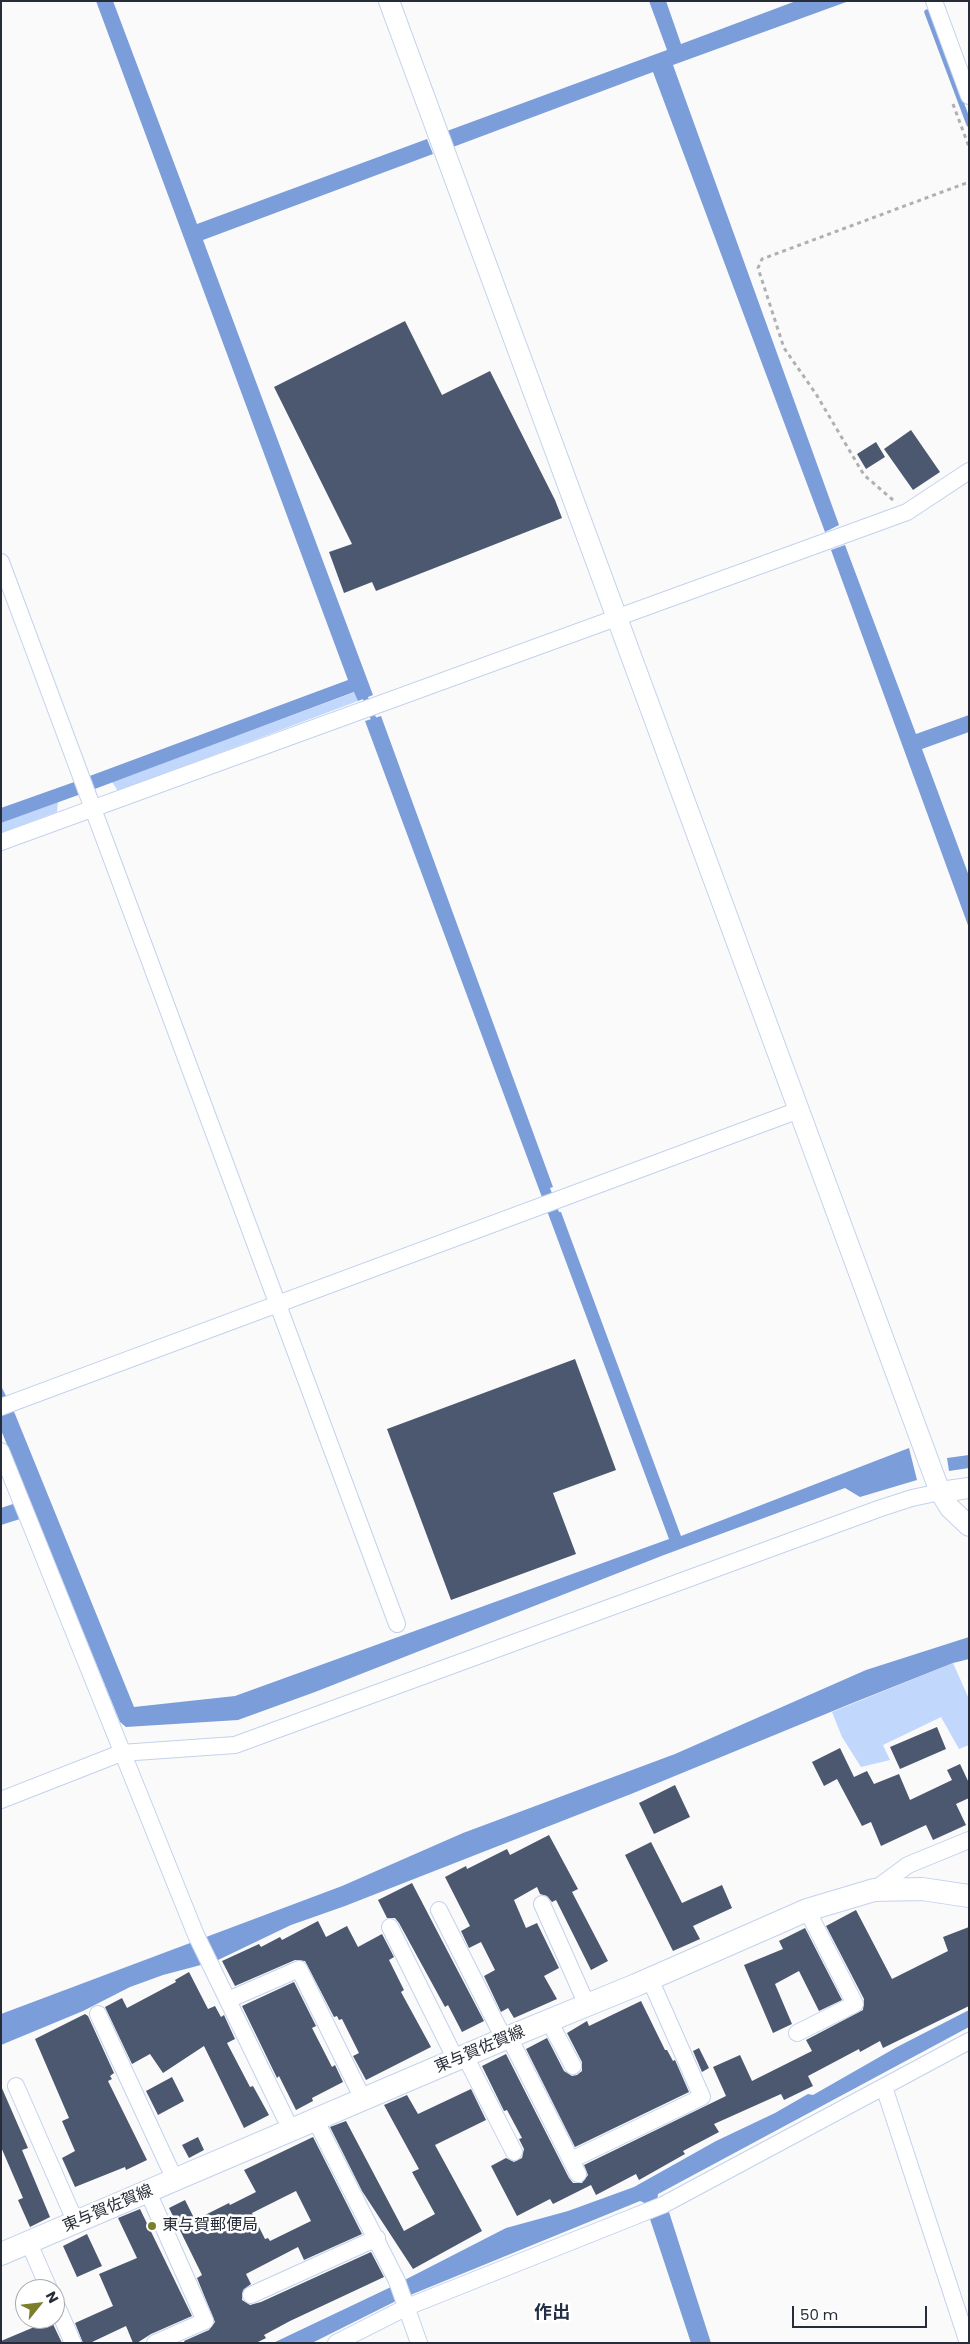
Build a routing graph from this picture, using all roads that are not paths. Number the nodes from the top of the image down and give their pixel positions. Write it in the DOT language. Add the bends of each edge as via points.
graph roads {
  1 [pos="389,1"];
  2 [pos="934,1"];
  3 [pos="969,96"];
  4 [pos="969,471"];
  5 [pos="1,562"];
  6 [pos="617,618"];
  7 [pos="92,808"];
  8 [pos="1,842"];
  9 [pos="799,1110"];
  10 [pos="277,1304"];
  11 [pos="8,1404"];
  12 [pos="1,1451"];
  13 [pos="969,1488"];
  14 [pos="940,1492"];
  15 [pos="969,1526"];
  16 [pos="397,1624"];
  17 [pos="122,1753"];
  18 [pos="1,1800"];
  19 [pos="969,1840"];
  20 [pos="874,1890"];
  21 [pos="969,1896"];
  22 [pos="542,1904"];
  23 [pos="439,1910"];
  24 [pos="807,1910"];
  25 [pos="390,1926"];
  26 [pos="650,1979"];
  27 [pos="228,2000"];
  28 [pos="587,2005"];
  29 [pos="98,2014"];
  30 [pos="548,2021"];
  31 [pos="797,2033"];
  32 [pos="507,2038"];
  33 [pos="969,2041"];
  34 [pos="461,2058"];
  35 [pos="573,2066"];
  36 [pos="16,2086"];
  37 [pos="884,2087"];
  38 [pos="363,2099"];
  39 [pos="315,2119"];
  40 [pos="291,2130"];
  41 [pos="514,2152"];
  42 [pos="175,2180"];
  43 [pos="148,2192"];
  44 [pos="76,2223"];
  45 [pos="377,2238"];
  46 [pos="29,2243"];
  47 [pos="1,2254"];
  48 [pos="45,2279"];
  49 [pos="251,2295"];
  50 [pos="406,2304"];
  51 [pos="65,2325"];
  52 [pos="73,2343"];
  53 [pos="154,2343"];
  54 [pos="336,2343"];
  55 [pos="419,2343"];
  56 [pos="968,2343"];
  1 -- 6 [label="street"];
  2 -- 3 [label="street"];
  4 -- 6 [label="street" via="907,512"];
  5 -- 7 [label="street"];
  6 -- 7 [label="street"];
  6 -- 9 [label="street"];
  7 -- 8 [label="street"];
  7 -- 10 [label="street"];
  9 -- 10 [label="street"];
  9 -- 14 [label="street"];
  10 -- 11 [label="street"];
  10 -- 16 [label="street"];
  12 -- 17 [label="street"];
  13 -- 14 [label="street"];
  14 -- 15 [label="street" via="950,1508"];
  14 -- 17 [label="street" via="881,1508 235,1745"];
  17 -- 18 [label="street"];
  17 -- 27 [label="street" via="196,1935"];
  19 -- 20 [label="street" via="908,1865"];
  20 -- 21 [label="main road, 東与賀佐賀線" via="922,1889"];
  20 -- 24 [label="main road, 東与賀佐賀線"];
  22 -- 28 [label="street"];
  23 -- 32 [label="street"];
  24 -- 26 [label="main road, 東与賀佐賀線"];
  24 -- 31 [label="street" via="855,2004"];
  25 -- 34 [label="street"];
  26 -- 28 [label="main road, 東与賀佐賀線"];
  26 -- 32 [label="street" via="702,2097 574,2167"];
  27 -- 38 [label="street" via="299,1969"];
  27 -- 40 [label="street"];
  28 -- 30 [label="main road, 東与賀佐賀線"];
  29 -- 42 [label="street"];
  30 -- 32 [label="main road, 東与賀佐賀線"];
  30 -- 35 [label="street"];
  32 -- 34 [label="main road, 東与賀佐賀線"];
  33 -- 37 [label="street"];
  34 -- 38 [label="main road, 東与賀佐賀線"];
  34 -- 41 [label="street"];
  36 -- 44 [label="street"];
  37 -- 50 [label="street" via="648,2212"];
  37 -- 56 [label="street"];
  38 -- 39 [label="main road, 東与賀佐賀線"];
  39 -- 40 [label="main road, 東与賀佐賀線"];
  39 -- 45 [label="street"];
  40 -- 42 [label="main road, 東与賀佐賀線"];
  42 -- 43 [label="main road, 東与賀佐賀線"];
  43 -- 44 [label="main road, 東与賀佐賀線"];
  43 -- 53 [label="street" via="205,2321"];
  44 -- 46 [label="main road, 東与賀佐賀線"];
  45 -- 49 [label="street"];
  45 -- 50 [label="street"];
  46 -- 47 [label="main road, 東与賀佐賀線"];
  46 -- 48 [label="street"];
  50 -- 54 [label="street"];
  50 -- 55 [label="street"];
  51 -- 52 [label="street"];
}
